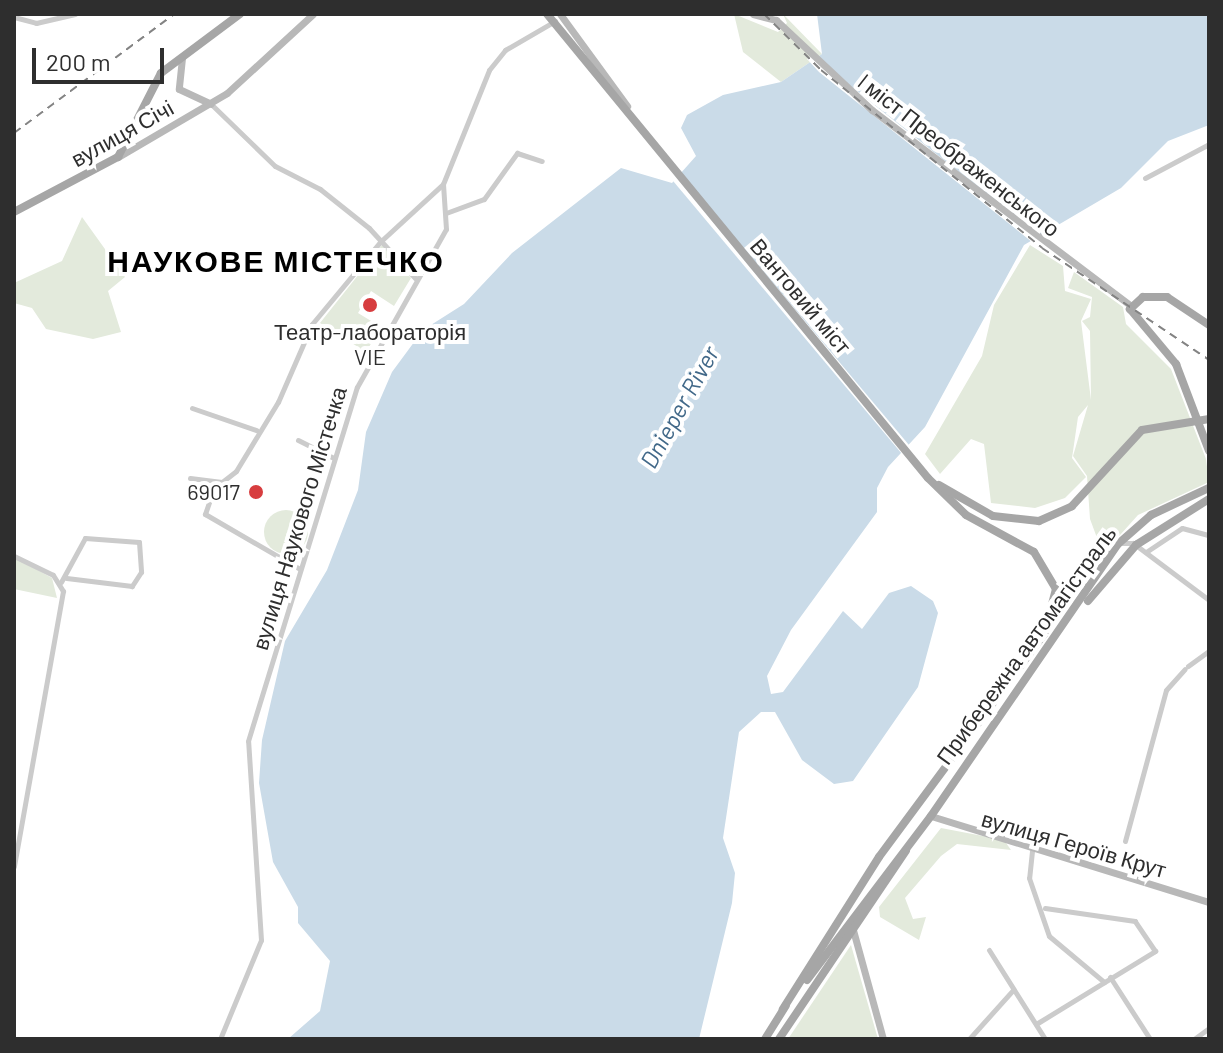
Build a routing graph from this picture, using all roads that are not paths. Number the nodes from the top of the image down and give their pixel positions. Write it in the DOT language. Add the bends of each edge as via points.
graph roads {
  1 [pos="75,14"];
  2 [pos="240,14"];
  3 [pos="313,14"];
  4 [pos="547,14"];
  5 [pos="561,14"];
  6 [pos="753,14"];
  7 [pos="14,17"];
  8 [pos="776,17"];
  9 [pos="190,48"];
  10 [pos="211,104"];
  11 [pos="646,137"];
  12 [pos="1209,144"];
  13 [pos="118,157"];
  14 [pos="542,161"];
  15 [pos="1145,178"];
  16 [pos="443,184"];
  17 [pos="14,212"];
  18 [pos="446,213"];
  19 [pos="381,241"];
  20 [pos="415,278"];
  21 [pos="1129,304"];
  22 [pos="1209,325"];
  23 [pos="192,408"];
  24 [pos="1209,419"];
  25 [pos="256,430"];
  26 [pos="298,440"];
  27 [pos="1209,451"];
  28 [pos="334,458"];
  29 [pos="190,478"];
  30 [pos="928,478"];
  31 [pos="216,482"];
  32 [pos="1209,488"];
  33 [pos="1209,499"];
  34 [pos="1209,535"];
  35 [pos="1118,544"];
  36 [pos="1136,545"];
  37 [pos="1146,552"];
  38 [pos="14,556"];
  39 [pos="300,569"];
  40 [pos="64,580"];
  41 [pos="1209,600"];
  42 [pos="1209,651"];
  43 [pos="931,816"];
  44 [pos="1125,841"];
  45 [pos="1032,851"];
  46 [pos="14,867"];
  47 [pos="1209,902"];
  48 [pos="1045,908"];
  49 [pos="849,920"];
  50 [pos="853,930"];
  51 [pos="989,950"];
  52 [pos="1110,977"];
  53 [pos="1104,982"];
  54 [pos="1013,990"];
  55 [pos="783,1009"];
  56 [pos="1036,1024"];
  57 [pos="1209,1028"];
  58 [pos="220,1039"];
  59 [pos="765,1039"];
  60 [pos="779,1039"];
  61 [pos="883,1039"];
  62 [pos="969,1039"];
  63 [pos="1045,1039"];
  64 [pos="1150,1039"];
  65 [pos="1194,1039"];
  1 -- 7 [label="street" via="36,23"];
  2 -- 9 [label="main road"];
  3 -- 10 [label="main road, вулиця Січі"];
  4 -- 11 [label="main road, Вантовий міст"];
  5 -- 11 [label="main road"];
  5 -- 16 [label="street, вулиця Наукового Містечка" via="497,58"];
  6 -- 8 [label="main road"];
  8 -- 21 [label="main road, I міст Преображенського" via="872,110"];
  9 -- 10 [label="main road" via="177,66 179,89"];
  9 -- 13 [label="main road" via="153,85"];
  10 -- 13 [label="main road, вулиця Січі"];
  10 -- 19 [label="street" via="275,166 320,189"];
  11 -- 30 [label="main road, Вантовий міст"];
  12 -- 15 [label="street"];
  13 -- 17 [label="main road, вулиця Січі"];
  14 -- 18 [label="street" via="517,153 484,199"];
  16 -- 18 [label="street, вулиця Наукового Містечка"];
  16 -- 19 [label="street"];
  18 -- 20 [label="street, вулиця Наукового Містечка" via="446,229"];
  19 -- 20 [label="street"];
  19 -- 25 [label="street" via="312,324 278,402"];
  20 -- 28 [label="street, вулиця Наукового Містечка" via="364,369"];
  21 -- 22 [label="main road" via="1167,297"];
  21 -- 27 [label="main road" via="1133,319 1171,357"];
  23 -- 25 [label="street"];
  24 -- 30 [label="main road" via="1149,426 1072,506 1039,521 993,516"];
  25 -- 31 [label="street" via="236,471"];
  26 -- 28 [label="street"];
  28 -- 39 [label="street, вулиця Наукового Містечка"];
  29 -- 31 [label="street"];
  30 -- 55 [label="main road" via="966,515 1042,559 1056,600 1044,634 879,857"];
  31 -- 39 [label="street" via="205,514"];
  32 -- 35 [label="main road, Прибережна автомагістраль" via="1151,515"];
  33 -- 36 [label="main road, Прибережна автомагістраль"];
  34 -- 37 [label="street" via="1182,528"];
  35 -- 36 [label="street"];
  35 -- 43 [label="main road, Прибережна автомагістраль"];
  36 -- 37 [label="street"];
  36 -- 43 [label="main road, Прибережна автомагістраль"];
  37 -- 41 [label="street"];
  38 -- 40 [label="street"];
  39 -- 58 [label="street, вулиця Наукового Містечка" via="248,741 261,940"];
  40 -- 40 [label="street" via="85,538 139,542 141,572 132,586"];
  40 -- 46 [label="street"];
  42 -- 44 [label="street" via="1166,690"];
  43 -- 45 [label="main road, вулиця Героїв Крут"];
  43 -- 49 [label="main road, Прибережна автомагістраль"];
  43 -- 50 [label="main road, Прибережна автомагістраль"];
  45 -- 47 [label="main road, вулиця Героїв Крут"];
  45 -- 48 [label="street" via="1029,878"];
  48 -- 52 [label="street" via="1135,921 1155,951"];
  48 -- 53 [label="street" via="1049,936"];
  49 -- 50 [label="main road"];
  49 -- 55 [label="main road, Прибережна автомагістраль"];
  50 -- 60 [label="main road, Прибережна автомагістраль"];
  50 -- 61 [label="main road"];
  51 -- 54 [label="street"];
  52 -- 53 [label="street"];
  52 -- 64 [label="street"];
  53 -- 56 [label="street"];
  54 -- 56 [label="street"];
  54 -- 62 [label="street"];
  55 -- 59 [label="main road, Прибережна автомагістраль"];
  56 -- 63 [label="street"];
  57 -- 65 [label="street"];
}
